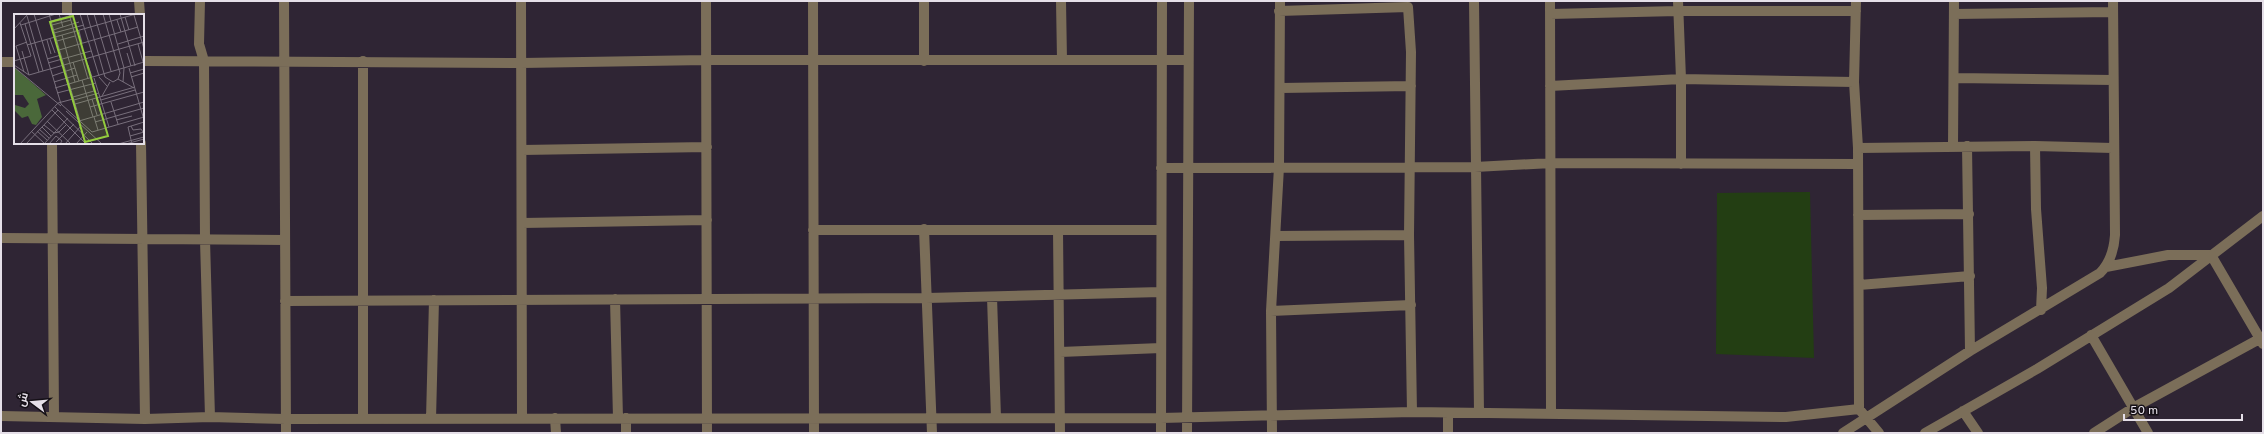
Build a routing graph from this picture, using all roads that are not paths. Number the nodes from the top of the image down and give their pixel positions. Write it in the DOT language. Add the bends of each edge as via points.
graph roads {
  1 [pos="67,1"];
  2 [pos="139,1"];
  3 [pos="200,1"];
  4 [pos="284,1"];
  5 [pos="521,1"];
  6 [pos="706,1"];
  7 [pos="813,1"];
  8 [pos="924,1"];
  9 [pos="1061,1"];
  10 [pos="1162,1"];
  11 [pos="1189,1"];
  12 [pos="1474,1"];
  13 [pos="1550,1"];
  14 [pos="1954,1"];
  15 [pos="2113,1"];
  16 [pos="1408,4"];
  17 [pos="1280,6"];
  18 [pos="1678,6"];
  19 [pos="1856,6"];
  20 [pos="2113,12"];
  21 [pos="67,14"];
  22 [pos="140,14"];
  23 [pos="1550,14"];
  24 [pos="1954,14"];
  25 [pos="706,60"];
  26 [pos="814,60"];
  27 [pos="1062,60"];
  28 [pos="1161,60"];
  29 [pos="1188,60"];
  30 [pos="144,61"];
  31 [pos="204,61"];
  32 [pos="284,61"];
  33 [pos="924,61"];
  34 [pos="1,62"];
  35 [pos="14,62"];
  36 [pos="362,62"];
  37 [pos="522,62"];
  38 [pos="1954,78"];
  39 [pos="1681,79"];
  40 [pos="2113,80"];
  41 [pos="1854,82"];
  42 [pos="1411,86"];
  43 [pos="1550,86"];
  44 [pos="1281,88"];
  45 [pos="52,144"];
  46 [pos="141,144"];
  47 [pos="1953,146"];
  48 [pos="1967,146"];
  49 [pos="2035,146"];
  50 [pos="707,147"];
  51 [pos="1858,148"];
  52 [pos="2113,148"];
  53 [pos="522,150"];
  54 [pos="1552,163"];
  55 [pos="1681,164"];
  56 [pos="1858,164"];
  57 [pos="1279,167"];
  58 [pos="1410,167"];
  59 [pos="1475,167"];
  60 [pos="1162,168"];
  61 [pos="1188,168"];
  62 [pos="1969,214"];
  63 [pos="1858,215"];
  64 [pos="2263,216"];
  65 [pos="707,220"];
  66 [pos="522,223"];
  67 [pos="924,229"];
  68 [pos="814,230"];
  69 [pos="1058,230"];
  70 [pos="1161,230"];
  71 [pos="1409,235"];
  72 [pos="1276,236"];
  73 [pos="1,238"];
  74 [pos="51,238"];
  75 [pos="141,240"];
  76 [pos="205,240"];
  77 [pos="285,240"];
  78 [pos="2211,255"];
  79 [pos="2106,267"];
  80 [pos="1970,276"];
  81 [pos="1859,285"];
  82 [pos="1161,292"];
  83 [pos="1059,295"];
  84 [pos="992,297"];
  85 [pos="927,298"];
  86 [pos="522,299"];
  87 [pos="615,299"];
  88 [pos="707,299"];
  89 [pos="814,299"];
  90 [pos="285,300"];
  91 [pos="363,300"];
  92 [pos="434,300"];
  93 [pos="1411,306"];
  94 [pos="2041,310"];
  95 [pos="1271,311"];
  96 [pos="2091,335"];
  97 [pos="2262,340"];
  98 [pos="1162,348"];
  99 [pos="1970,351"];
  100 [pos="1060,352"];
  101 [pos="2133,408"];
  102 [pos="1859,409"];
  103 [pos="1963,411"];
  104 [pos="1412,412"];
  105 [pos="1479,412"];
  106 [pos="1448,413"];
  107 [pos="1551,414"];
  108 [pos="1,416"];
  109 [pos="1272,416"];
  110 [pos="54,417"];
  111 [pos="210,417"];
  112 [pos="814,417"];
  113 [pos="1187,417"];
  114 [pos="363,418"];
  115 [pos="522,418"];
  116 [pos="555,418"];
  117 [pos="622,418"];
  118 [pos="932,418"];
  119 [pos="996,418"];
  120 [pos="1060,418"];
  121 [pos="1161,418"];
  122 [pos="1867,418"];
  123 [pos="145,419"];
  124 [pos="286,419"];
  125 [pos="431,419"];
  126 [pos="707,419"];
  127 [pos="286,433"];
  128 [pos="556,433"];
  129 [pos="626,433"];
  130 [pos="707,433"];
  131 [pos="814,433"];
  132 [pos="932,433"];
  133 [pos="1060,433"];
  134 [pos="1161,433"];
  135 [pos="1187,433"];
  136 [pos="1272,433"];
  137 [pos="1448,433"];
  138 [pos="1843,433"];
  139 [pos="1879,433"];
  140 [pos="1925,433"];
  141 [pos="1978,433"];
  142 [pos="2094,433"];
  143 [pos="2148,433"];
  1 -- 21 [label="street"];
  2 -- 22 [label="street"];
  3 -- 31 [label="street" via="200,44"];
  4 -- 32 [label="street"];
  5 -- 37 [label="street"];
  6 -- 25 [label="street"];
  7 -- 26 [label="street"];
  8 -- 33 [label="street"];
  9 -- 27 [label="street"];
  10 -- 28 [label="street"];
  11 -- 29 [label="street"];
  12 -- 59 [label="street"];
  13 -- 23 [label="street"];
  14 -- 24 [label="street"];
  15 -- 20 [label="street"];
  16 -- 17 [label="street"];
  16 -- 42 [label="street"];
  17 -- 44 [label="street"];
  18 -- 19 [label="street"];
  18 -- 23 [label="street"];
  18 -- 39 [label="street"];
  19 -- 41 [label="street"];
  20 -- 24 [label="street"];
  20 -- 40 [label="street"];
  23 -- 43 [label="street"];
  24 -- 38 [label="street"];
  25 -- 26 [label="street"];
  25 -- 37 [label="street"];
  25 -- 50 [label="street"];
  26 -- 33 [label="street"];
  26 -- 68 [label="street"];
  27 -- 28 [label="street"];
  27 -- 33 [label="street"];
  28 -- 29 [label="street"];
  28 -- 60 [label="street"];
  29 -- 61 [label="street"];
  30 -- 31 [label="street"];
  31 -- 32 [label="street"];
  31 -- 76 [label="street"];
  32 -- 36 [label="street"];
  32 -- 77 [label="street"];
  34 -- 35 [label="street"];
  36 -- 37 [label="street"];
  36 -- 91 [label="street"];
  37 -- 53 [label="street"];
  38 -- 40 [label="street"];
  38 -- 47 [label="street"];
  39 -- 41 [label="street"];
  39 -- 43 [label="street"];
  39 -- 55 [label="street"];
  40 -- 52 [label="street"];
  41 -- 51 [label="street"];
  42 -- 44 [label="street"];
  42 -- 58 [label="street"];
  43 -- 54 [label="street"];
  44 -- 57 [label="street"];
  45 -- 74 [label="street"];
  46 -- 75 [label="street"];
  47 -- 48 [label="street"];
  47 -- 51 [label="street"];
  48 -- 49 [label="street"];
  48 -- 62 [label="street"];
  49 -- 52 [label="street"];
  49 -- 94 [label="street"];
  50 -- 53 [label="street"];
  50 -- 65 [label="street"];
  51 -- 56 [label="street"];
  52 -- 79 [label="street" via="2114,243"];
  53 -- 66 [label="street"];
  54 -- 55 [label="street"];
  54 -- 59 [label="street"];
  54 -- 107 [label="street"];
  55 -- 56 [label="street"];
  56 -- 63 [label="street"];
  57 -- 58 [label="street"];
  57 -- 61 [label="street"];
  57 -- 72 [label="street"];
  58 -- 59 [label="street"];
  58 -- 71 [label="street"];
  59 -- 105 [label="street"];
  60 -- 61 [label="street"];
  60 -- 70 [label="street"];
  61 -- 113 [label="street"];
  62 -- 63 [label="street"];
  62 -- 80 [label="street"];
  63 -- 81 [label="street"];
  64 -- 78 [label="street"];
  65 -- 66 [label="street"];
  65 -- 88 [label="street"];
  66 -- 86 [label="street"];
  67 -- 68 [label="street"];
  67 -- 69 [label="street"];
  67 -- 85 [label="street"];
  68 -- 89 [label="street"];
  69 -- 70 [label="street"];
  69 -- 83 [label="street"];
  70 -- 82 [label="street"];
  71 -- 72 [label="street"];
  71 -- 93 [label="street"];
  72 -- 95 [label="street"];
  73 -- 74 [label="street"];
  74 -- 75 [label="street"];
  74 -- 110 [label="street"];
  75 -- 76 [label="street"];
  75 -- 123 [label="street"];
  76 -- 77 [label="street"];
  76 -- 111 [label="street"];
  77 -- 90 [label="street"];
  78 -- 79 [label="street" via="2168,255"];
  78 -- 96 [label="street" via="2169,288"];
  78 -- 97 [label="street"];
  79 -- 94 [label="street"];
  80 -- 81 [label="street"];
  80 -- 99 [label="street"];
  81 -- 102 [label="street"];
  82 -- 83 [label="street"];
  82 -- 98 [label="street"];
  83 -- 84 [label="street"];
  83 -- 100 [label="street"];
  84 -- 85 [label="street"];
  84 -- 119 [label="street"];
  85 -- 89 [label="street"];
  85 -- 118 [label="street"];
  86 -- 87 [label="street"];
  86 -- 92 [label="street"];
  86 -- 115 [label="street"];
  87 -- 88 [label="street"];
  87 -- 117 [label="street"];
  88 -- 89 [label="street"];
  88 -- 126 [label="street"];
  89 -- 112 [label="street"];
  90 -- 91 [label="street"];
  90 -- 124 [label="street"];
  91 -- 92 [label="street"];
  91 -- 114 [label="street"];
  92 -- 125 [label="street"];
  93 -- 95 [label="street"];
  93 -- 104 [label="street"];
  94 -- 99 [label="street"];
  95 -- 109 [label="street"];
  96 -- 101 [label="street"];
  96 -- 103 [label="street"];
  97 -- 101 [label="street"];
  98 -- 100 [label="street"];
  98 -- 121 [label="street"];
  99 -- 122 [label="street"];
  100 -- 120 [label="street"];
  101 -- 142 [label="street"];
  101 -- 143 [label="street"];
  102 -- 107 [label="street" via="1786,417"];
  102 -- 122 [label="street"];
  103 -- 140 [label="street"];
  103 -- 141 [label="street"];
  104 -- 106 [label="street"];
  104 -- 109 [label="street"];
  105 -- 106 [label="street"];
  105 -- 107 [label="street"];
  106 -- 137 [label="street"];
  108 -- 110 [label="street"];
  109 -- 113 [label="street"];
  109 -- 136 [label="street"];
  110 -- 123 [label="street"];
  111 -- 123 [label="street"];
  111 -- 124 [label="street"];
  112 -- 118 [label="street"];
  112 -- 126 [label="street"];
  112 -- 131 [label="street"];
  113 -- 121 [label="street"];
  113 -- 135 [label="street"];
  114 -- 124 [label="street"];
  114 -- 125 [label="street"];
  115 -- 116 [label="street"];
  115 -- 125 [label="street"];
  116 -- 117 [label="street"];
  116 -- 128 [label="street"];
  117 -- 126 [label="street"];
  117 -- 129 [label="street"];
  118 -- 119 [label="street"];
  118 -- 132 [label="street"];
  119 -- 120 [label="street"];
  120 -- 121 [label="street"];
  120 -- 133 [label="street"];
  121 -- 134 [label="street"];
  122 -- 138 [label="street"];
  122 -- 139 [label="street"];
  124 -- 127 [label="street"];
  126 -- 130 [label="street"];
}
